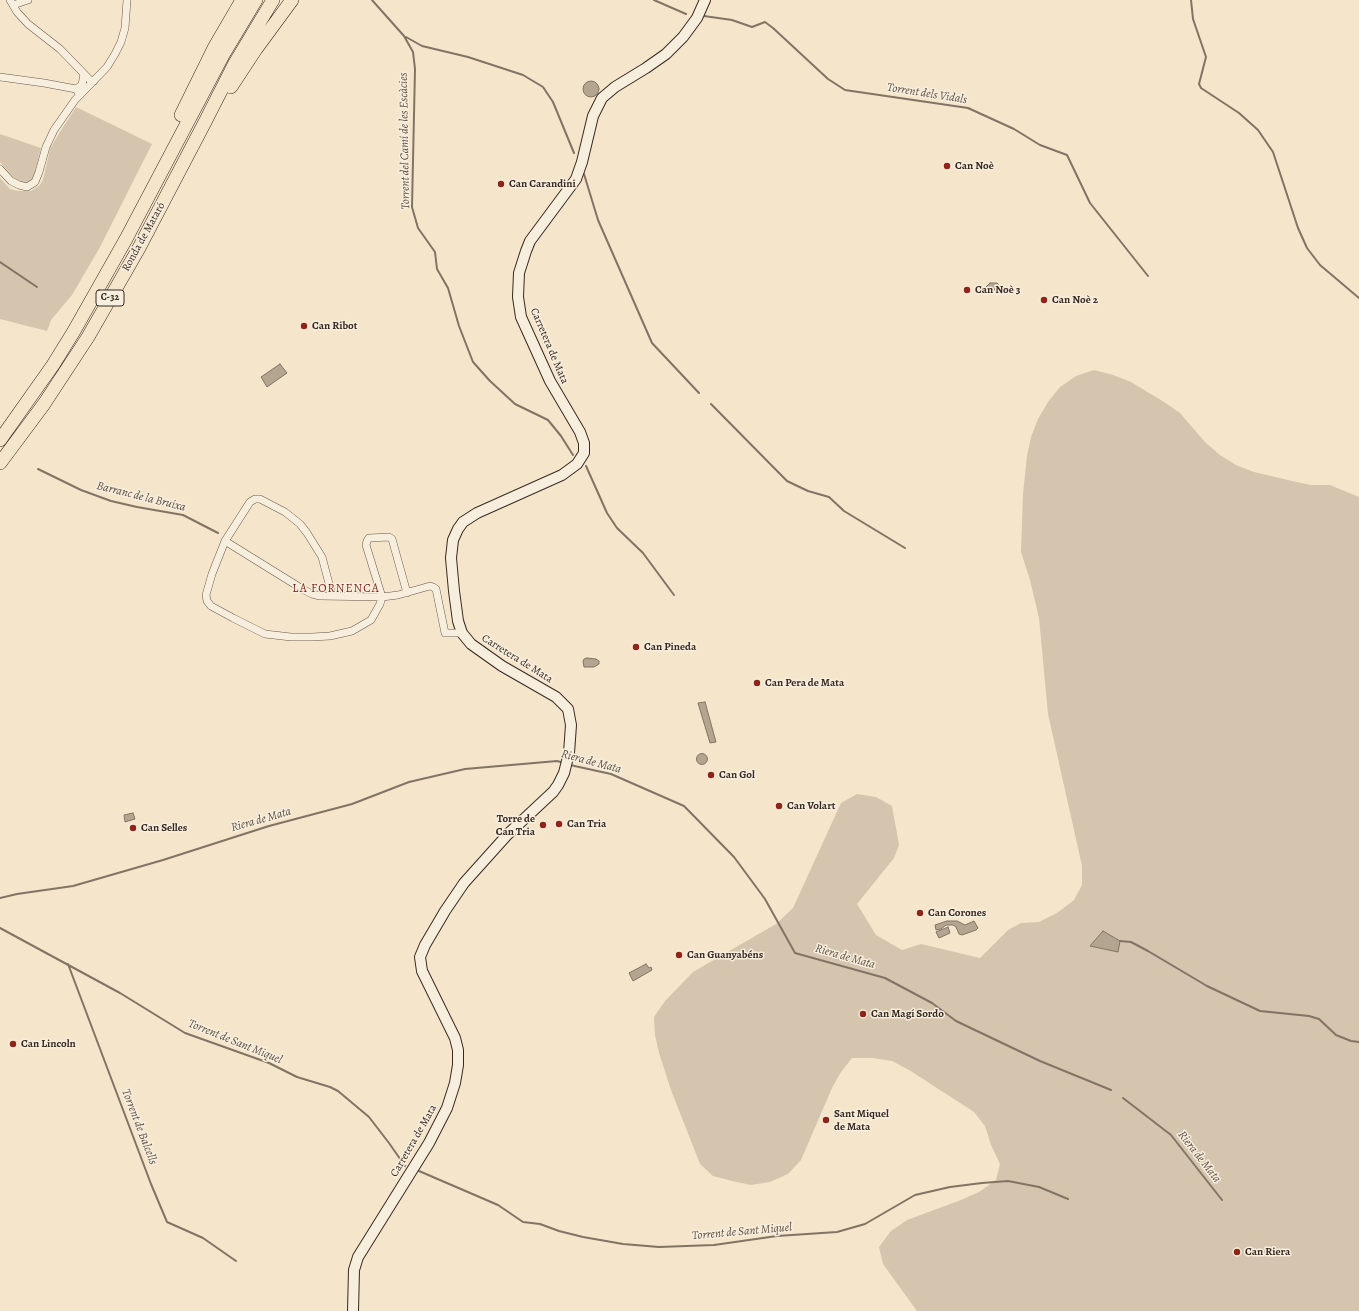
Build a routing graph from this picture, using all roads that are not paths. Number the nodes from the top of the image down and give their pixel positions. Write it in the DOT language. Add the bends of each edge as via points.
graph roads {
  1 [pos="28,0"];
  2 [pos="127,0"];
  3 [pos="242,0"];
  4 [pos="256,0"];
  5 [pos="273,0"];
  6 [pos="292,0"];
  7 [pos="705,0"];
  8 [pos="12,3"];
  9 [pos="84,74"];
  10 [pos="0,77"];
  11 [pos="94,81"];
  12 [pos="78,92"];
  13 [pos="205,122"];
  14 [pos="0,169"];
  15 [pos="126,238"];
  16 [pos="22,409"];
  17 [pos="0,430"];
  18 [pos="0,440"];
  19 [pos="0,463"];
  20 [pos="225,541"];
  21 [pos="407,593"];
  22 [pos="332,595"];
  23 [pos="382,597"];
  24 [pos="462,633"];
  25 [pos="353,1311"];
  1 -- 8 [label="street"];
  2 -- 11 [label="street" via="121,42 107,67"];
  3 -- 15 [label="highway" via="214,48 149,181"];
  4 -- 15 [label="highway, Ronda de Mataró / C-32"];
  5 -- 13 [label="highway, Ronda de Mataró / C-32" via="235,63"];
  6 -- 13 [label="highway"];
  7 -- 24 [label="street, Carretera de Mata" via="697,18 666,54 602,98 593,116 576,179 536,233 526,251 518,284 521,317 550,381 580,432 584,453 569,471 477,513 463,522 458,529 453,540 451,558 455,604"];
  8 -- 9 [label="street" via="28,24 60,49"];
  9 -- 11 [label="street"];
  9 -- 12 [label="street"];
  10 -- 12 [label="street" via="44,82"];
  11 -- 12 [label="street"];
  12 -- 14 [label="street" via="50,139 35,182 27,187 18,185"];
  13 -- 19 [label="highway, Ronda de Mataró / C-32" via="88,337 44,404"];
  15 -- 16 [label="highway, Ronda de Mataró / C-32" via="74,331"];
  16 -- 17 [label="highway"];
  16 -- 18 [label="highway, Ronda de Mataró / C-32"];
  20 -- 22 [label="street" via="312,594"];
  20 -- 22 [label="street" via="250,502 260,499 285,512 300,524 322,556"];
  20 -- 23 [label="street" via="212,574 206,595 207,601 220,612 266,634 312,637 352,631 371,620"];
  21 -- 23 [label="street"];
  21 -- 23 [label="street" via="392,539 369,538 366,545"];
  21 -- 24 [label="street" via="430,586 436,589 446,633"];
  22 -- 23 [label="street"];
  24 -- 25 [label="street, Carretera de Mata" via="471,644 502,666 556,697 568,709 571,725 569,753 564,773 553,792 508,834 464,884 445,911 420,957 422,971 455,1038 458,1050 457,1071 447,1108 430,1143 358,1257 354,1270"];
}
